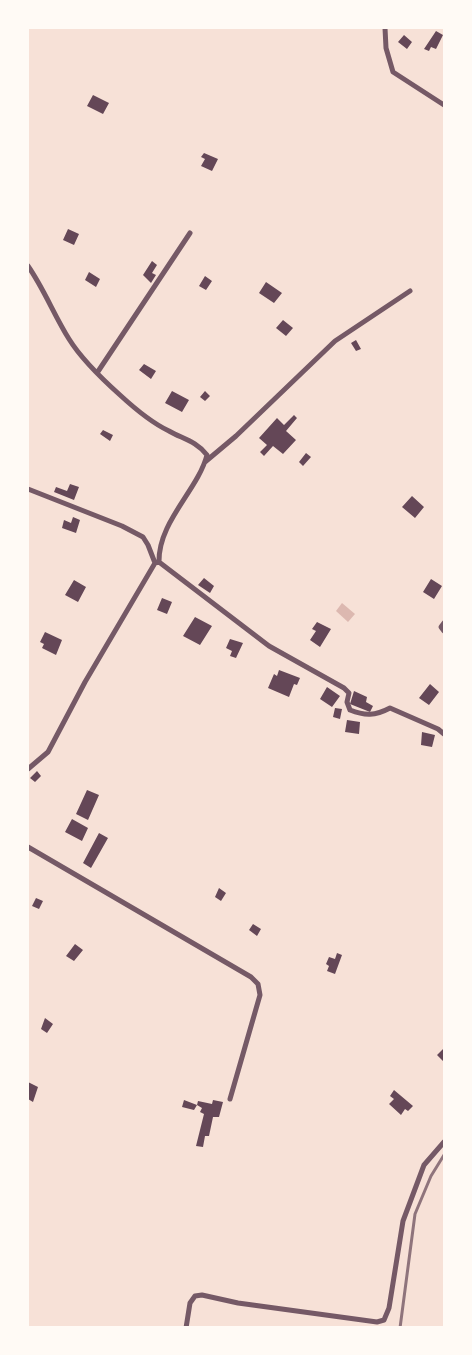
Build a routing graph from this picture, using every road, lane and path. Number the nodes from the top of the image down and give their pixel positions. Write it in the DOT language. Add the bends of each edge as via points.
graph roads {
  1 [pos="385,28"];
  2 [pos="444,105"];
  3 [pos="190,233"];
  4 [pos="28,266"];
  5 [pos="410,291"];
  6 [pos="97,373"];
  7 [pos="205,462"];
  8 [pos="28,489"];
  9 [pos="157,562"];
  10 [pos="444,623"];
  11 [pos="444,631"];
  12 [pos="444,734"];
  13 [pos="28,769"];
  14 [pos="28,847"];
  15 [pos="230,1099"];
  16 [pos="444,1142"];
  17 [pos="186,1328"];
  1 -- 2 [label="street" via="386,48 393,72"];
  3 -- 6 [label="street"];
  4 -- 6 [label="street" via="69,339"];
  5 -- 7 [label="street" via="335,341"];
  6 -- 7 [label="street" via="122,397 168,431 201,447 207,455"];
  7 -- 9 [label="street" via="159,547"];
  8 -- 9 [label="street" via="142,538"];
  9 -- 12 [label="street" via="269,646 344,688 349,692 346,702 350,710 365,716 380,714 390,708 398,710 438,728"];
  9 -- 13 [label="street" via="85,682 48,752"];
  10 -- 11 [label="street" via="441,627"];
  14 -- 15 [label="street" via="258,984 260,995"];
  16 -- 17 [label="street" via="424,1165 403,1221 389,1308 384,1320 377,1322 238,1303 202,1295 195,1296 190,1303"];
}
